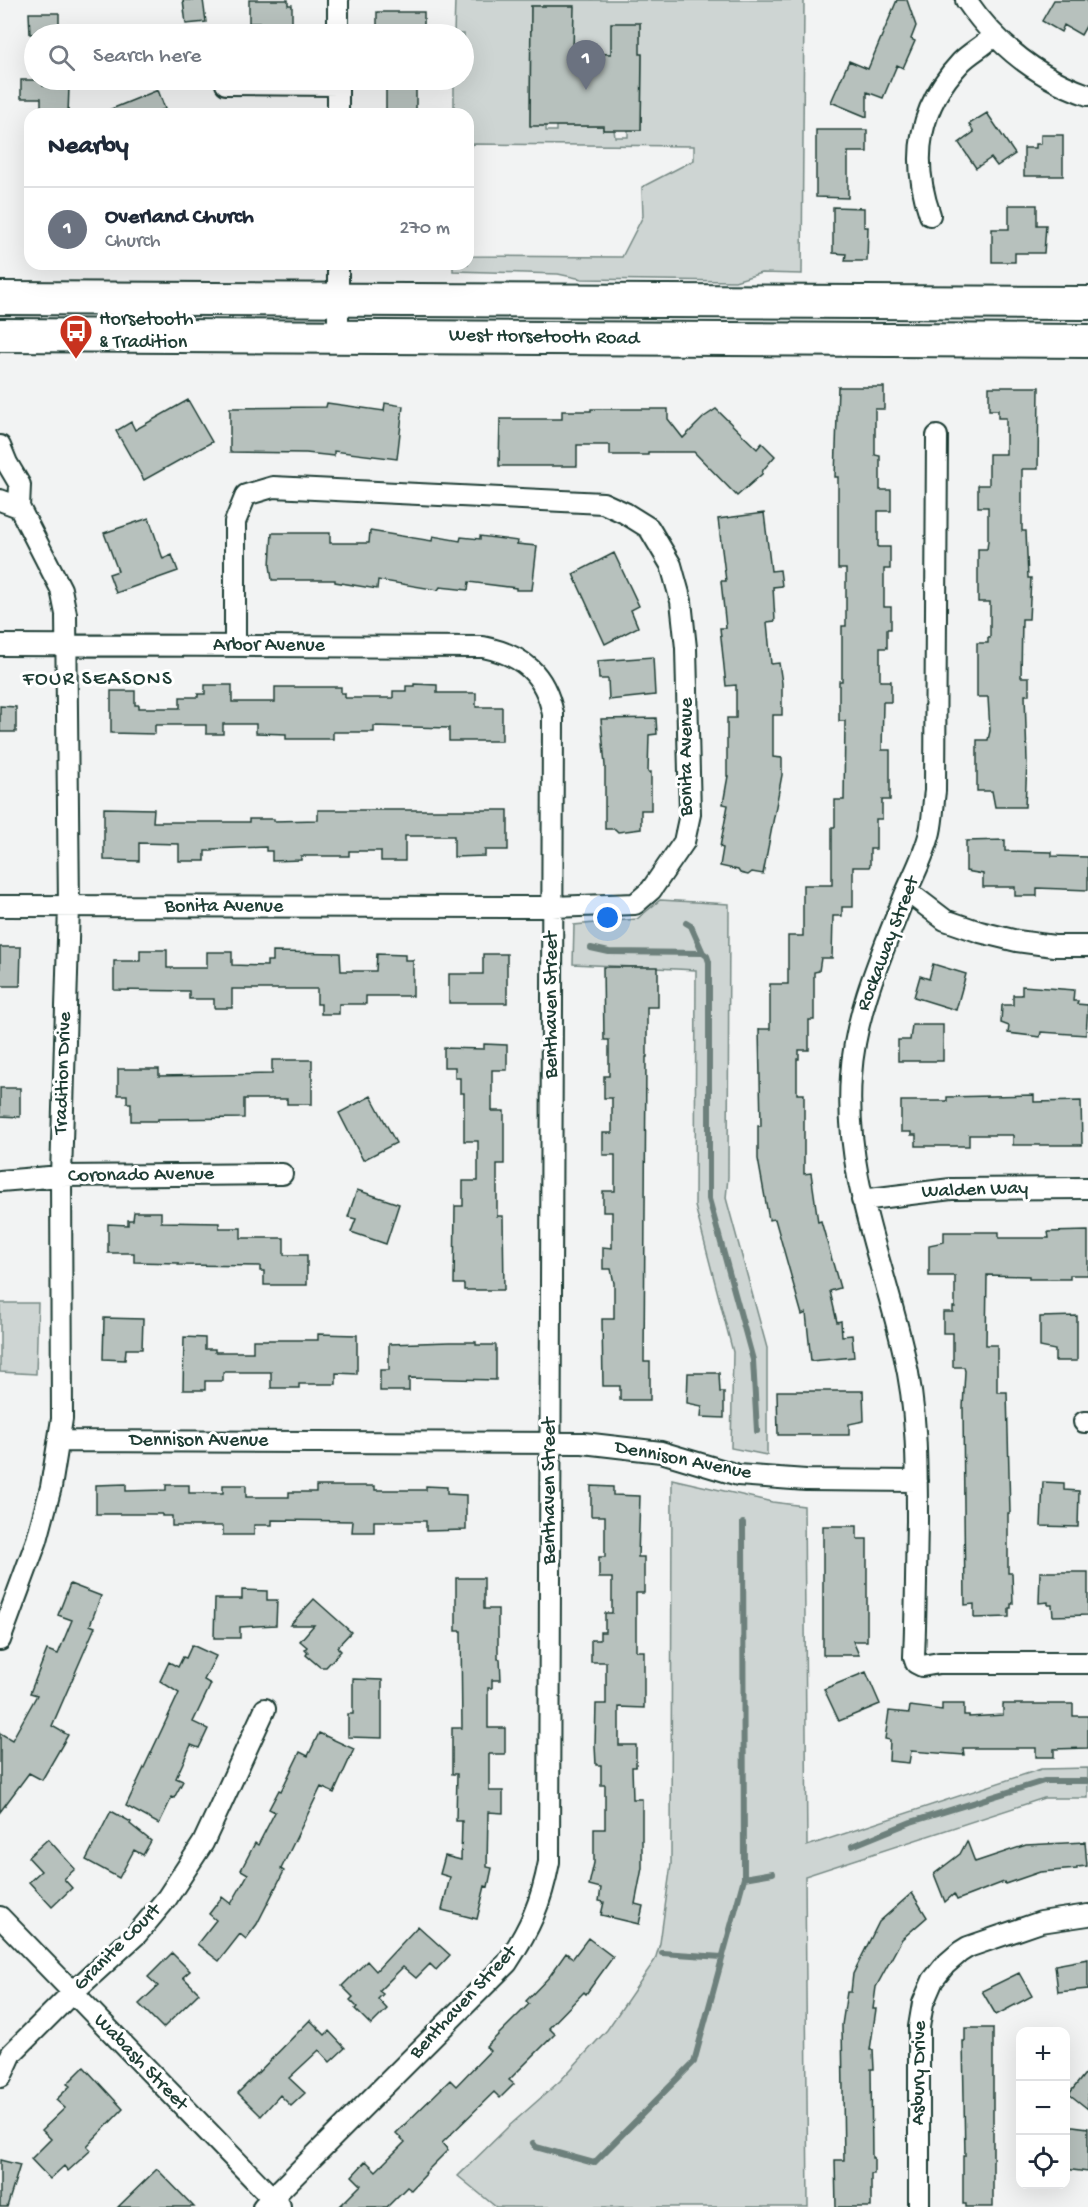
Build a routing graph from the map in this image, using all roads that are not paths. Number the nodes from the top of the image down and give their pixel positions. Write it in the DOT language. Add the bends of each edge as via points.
graph roads {
  1 [pos="338,0"];
  2 [pos="966,0"];
  3 [pos="338,24"];
  4 [pos="993,36"];
  5 [pos="338,90"];
  6 [pos="1088,95"];
  7 [pos="338,108"];
  8 [pos="930,215"];
  9 [pos="338,270"];
  10 [pos="0,298"];
  11 [pos="338,300"];
  12 [pos="1088,303"];
  13 [pos="0,335"];
  14 [pos="338,336"];
  15 [pos="1088,341"];
  16 [pos="937,436"];
  17 [pos="0,446"];
  18 [pos="0,500"];
  19 [pos="19,507"];
  20 [pos="0,645"];
  21 [pos="66,645"];
  22 [pos="235,646"];
  23 [pos="532,669"];
  24 [pos="907,891"];
  25 [pos="0,906"];
  26 [pos="69,906"];
  27 [pos="552,908"];
  28 [pos="1088,946"];
  29 [pos="282,1174"];
  30 [pos="61,1176"];
  31 [pos="0,1181"];
  32 [pos="1088,1188"];
  33 [pos="862,1200"];
  34 [pos="59,1441"];
  35 [pos="550,1443"];
  36 [pos="917,1481"];
  37 [pos="0,1640"];
  38 [pos="1088,1663"];
  39 [pos="265,1708"];
  40 [pos="1088,1915"];
  41 [pos="0,1917"];
  42 [pos="72,1993"];
  43 [pos="1,2077"];
  44 [pos="272,2204"];
  45 [pos="919,2207"];
  1 -- 3 [label="street"];
  2 -- 4 [label="street"];
  4 -- 6 [label="street" via="1043,75"];
  4 -- 8 [label="street" via="945,81 925,120 919,172"];
  5 -- 7 [label="street"];
  9 -- 11 [label="street"];
  10 -- 11 [label="main road, West Horsetooth Road"];
  11 -- 12 [label="main road, West Horsetooth Road"];
  11 -- 14 [label="street"];
  13 -- 14 [label="main road, West Horsetooth Road"];
  14 -- 15 [label="main road, West Horsetooth Road"];
  16 -- 24 [label="street, Rockaway Street" via="935,791 930,831"];
  17 -- 19 [label="street, Tradition Drive" via="20,485"];
  18 -- 19 [label="street"];
  19 -- 21 [label="street, Tradition Drive" via="61,589"];
  20 -- 21 [label="street, Arbor Avenue"];
  21 -- 22 [label="street, Arbor Avenue"];
  21 -- 26 [label="street, Tradition Drive"];
  22 -- 23 [label="street, Arbor Avenue" via="483,647 509,654"];
  22 -- 27 [label="street, Bonita Avenue" via="235,522 246,495 273,487 603,503 649,528 671,565 681,602 686,648 690,814 684,842 651,890 635,904"];
  23 -- 27 [label="street, Benthaven Street" via="550,699 553,714"];
  24 -- 28 [label="street" via="945,920 981,932 1054,946"];
  24 -- 33 [label="street, Rockaway Street" via="868,989 850,1076 850,1125"];
  25 -- 26 [label="street, Bonita Avenue"];
  26 -- 27 [label="street, Bonita Avenue"];
  26 -- 30 [label="street, Tradition Drive"];
  27 -- 35 [label="street, Benthaven Street"];
  29 -- 30 [label="street, Coronado Avenue"];
  30 -- 31 [label="street, Coronado Avenue"];
  30 -- 34 [label="street, Tradition Drive" via="63,1419"];
  32 -- 33 [label="street, Walden Way" via="951,1189"];
  33 -- 36 [label="street, Rockaway Street" via="904,1354 914,1409"];
  34 -- 35 [label="street, Dennison Avenue"];
  34 -- 37 [label="street, Tradition Drive" via="37,1540"];
  35 -- 36 [label="street, Dennison Avenue" via="661,1452 738,1475"];
  35 -- 44 [label="street, Benthaven Street" via="550,1834 549,1862 538,1909 507,1963"];
  36 -- 38 [label="street" via="916,1663"];
  39 -- 42 [label="street, Granite Court" via="203,1843 167,1898 137,1934"];
  40 -- 45 [label="street, Asbury Drive" via="1041,1922 968,1947 933,1980 923,2003 919,2027"];
  41 -- 42 [label="street, Wabash Street"];
  42 -- 43 [label="street, Granite Court" via="12,2053"];
  42 -- 44 [label="street, Wabash Street"];
}
